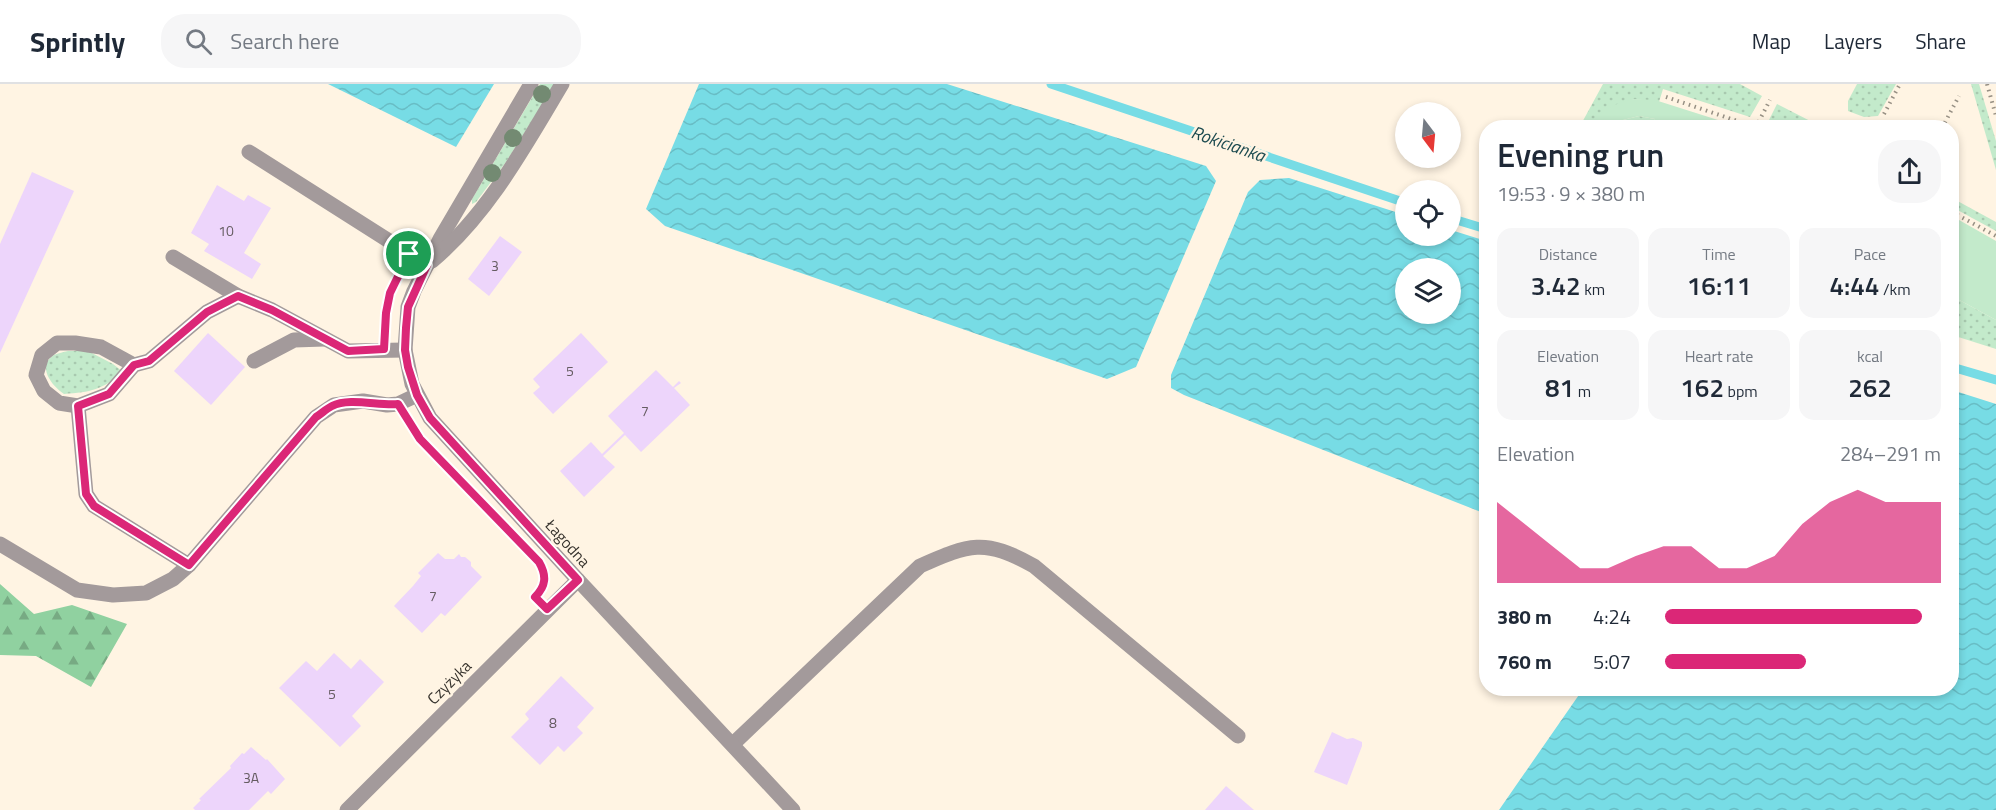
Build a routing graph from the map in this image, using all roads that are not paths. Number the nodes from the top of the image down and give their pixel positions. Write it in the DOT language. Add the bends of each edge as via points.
graph roads {
  1 [pos="531,84"];
  2 [pos="562,84"];
  3 [pos="249,152"];
  4 [pos="172,257"];
  5 [pos="427,265"];
  6 [pos="238,296"];
  7 [pos="324,339"];
  8 [pos="405,350"];
  9 [pos="254,361"];
  10 [pos="134,365"];
  11 [pos="417,395"];
  12 [pos="78,406"];
  13 [pos="0,544"];
  14 [pos="189,565"];
  15 [pos="578,580"];
  16 [pos="1238,736"];
  17 [pos="733,744"];
  18 [pos="347,810"];
  19 [pos="793,810"];
  1 -- 5 [label="street, Łagodna"];
  2 -- 5 [label="street, Łagodna" via="504,177 451,245"];
  3 -- 5 [label="street"];
  4 -- 6 [label="street"];
  5 -- 8 [label="street, Łagodna" via="408,307"];
  6 -- 7 [label="street"];
  6 -- 10 [label="street" via="207,312 149,361"];
  7 -- 8 [label="street" via="348,351"];
  7 -- 9 [label="street" via="294,340"];
  8 -- 11 [label="street, Łagodna"];
  10 -- 12 [label="street" via="109,394"];
  10 -- 12 [label="street" via="101,347 57,343 42,355 36,375 44,391 59,403"];
  11 -- 14 [label="street" via="398,404 363,401 334,405 316,417"];
  11 -- 15 [label="street, Łagodna" via="430,418"];
  12 -- 14 [label="street" via="86,494 94,506"];
  13 -- 14 [label="street" via="77,590 113,596 146,593 173,579"];
  15 -- 17 [label="street, Łagodna"];
  15 -- 18 [label="street, Czyżyka"];
  16 -- 17 [label="street" via="1034,566 1011,553 985,546 956,550 920,566"];
  17 -- 19 [label="street, Łagodna"];
}
